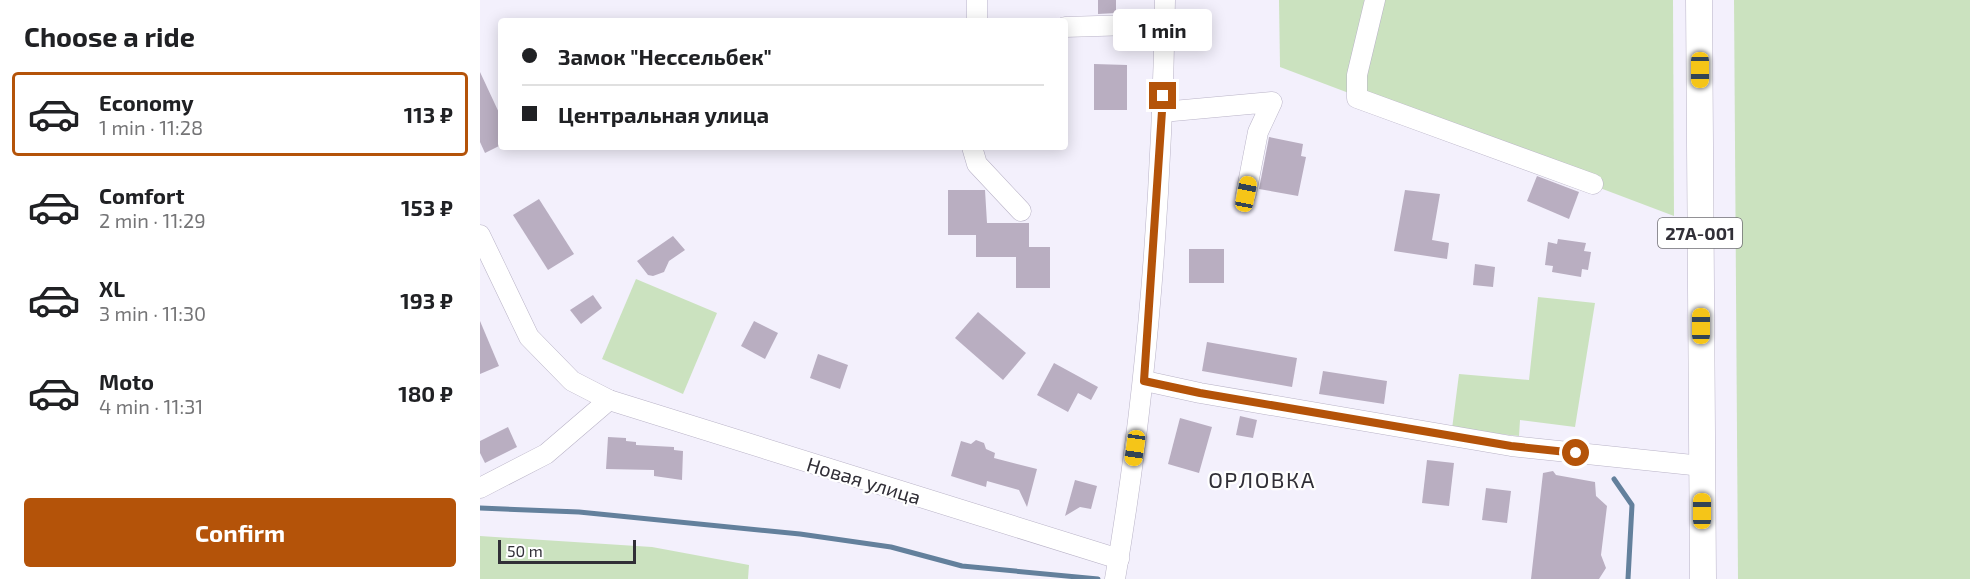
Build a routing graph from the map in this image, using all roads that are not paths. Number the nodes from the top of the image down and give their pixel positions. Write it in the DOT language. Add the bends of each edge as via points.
graph roads {
  1 [pos="977,0"];
  2 [pos="1165,0"];
  3 [pos="1375,0"];
  4 [pos="1699,0"];
  5 [pos="977,18"];
  6 [pos="1164,24"];
  7 [pos="1068,27"];
  8 [pos="1162,112"];
  9 [pos="973,150"];
  10 [pos="1593,184"];
  11 [pos="1246,194"];
  12 [pos="1021,211"];
  13 [pos="480,234"];
  14 [pos="1144,381"];
  15 [pos="609,400"];
  16 [pos="1702,466"];
  17 [pos="480,488"];
  18 [pos="1119,559"];
  19 [pos="1116,579"];
  20 [pos="1703,579"];
  1 -- 5 [label="street"];
  2 -- 6 [label="street"];
  3 -- 10 [label="street" via="1357,75 1357,98"];
  4 -- 16 [label="main road, 27А-001"];
  6 -- 7 [label="street"];
  6 -- 8 [label="street"];
  8 -- 11 [label="street" via="1272,102 1258,132"];
  8 -- 14 [label="street"];
  9 -- 12 [label="street" via="977,164"];
  13 -- 15 [label="street, Новая улица" via="529,337 572,381"];
  14 -- 16 [label="street" via="1511,446"];
  14 -- 18 [label="street"];
  15 -- 17 [label="street" via="546,454"];
  15 -- 18 [label="street, Новая улица"];
  16 -- 20 [label="main road, 27А-001"];
  18 -- 19 [label="street"];
}
